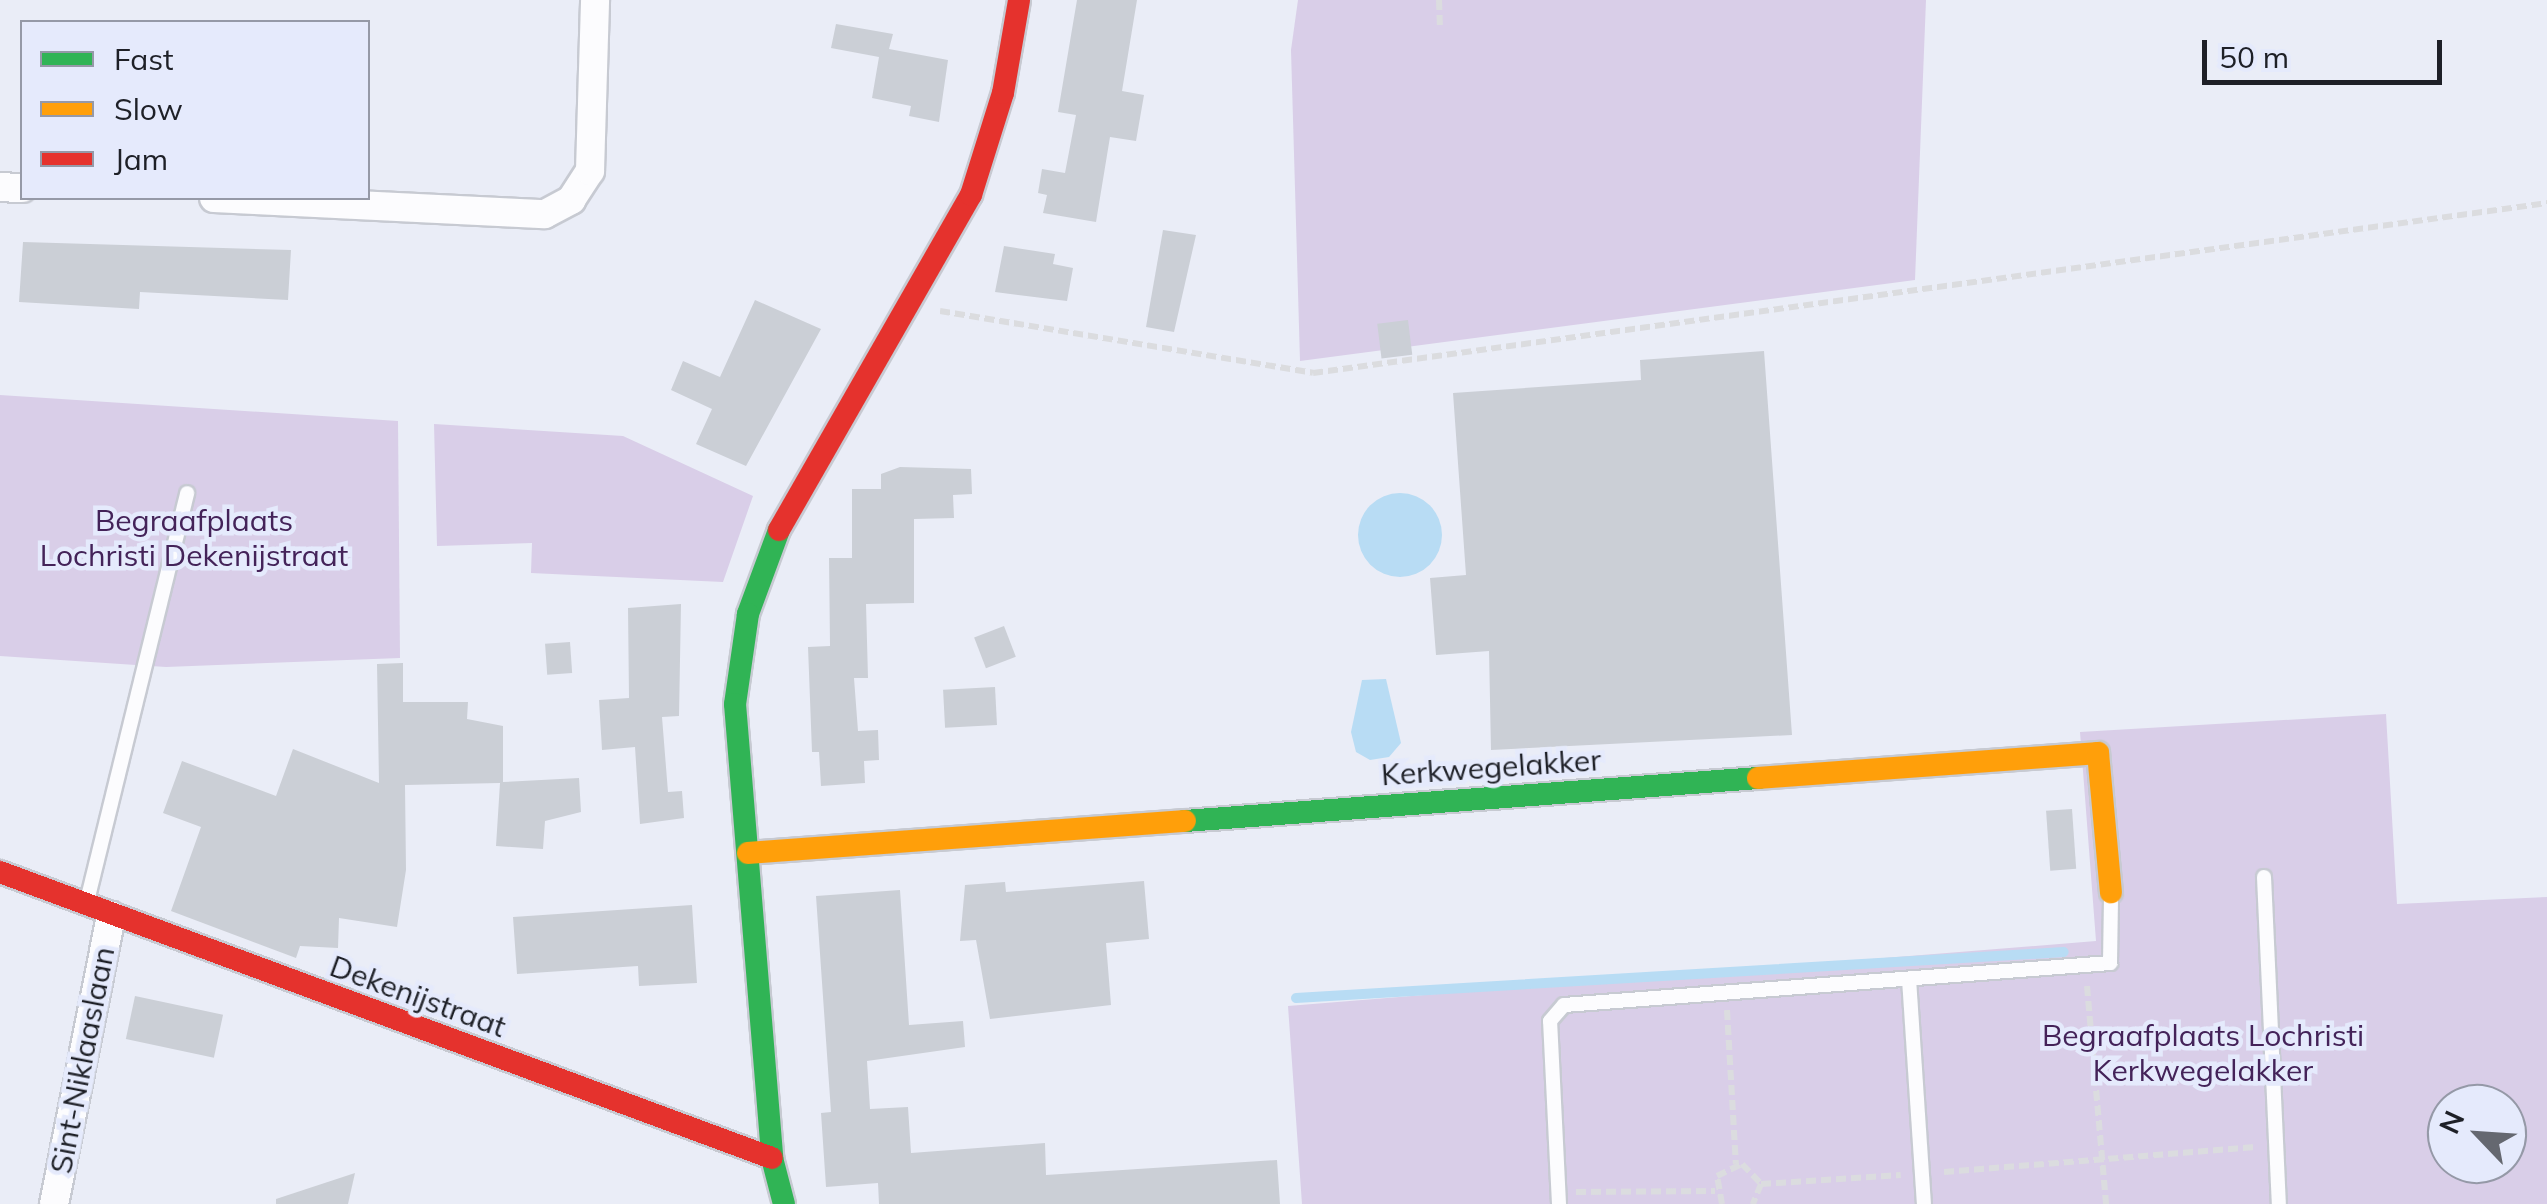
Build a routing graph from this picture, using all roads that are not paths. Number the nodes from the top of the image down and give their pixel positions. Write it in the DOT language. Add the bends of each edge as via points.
graph roads {
  1 [pos="595,0"];
  2 [pos="1020,0"];
  3 [pos="255,200"];
  4 [pos="187,493"];
  5 [pos="748,852"];
  6 [pos="0,872"];
  7 [pos="2264,877"];
  8 [pos="2112,892"];
  9 [pos="99,912"];
  10 [pos="1908,979"];
  11 [pos="772,1158"];
  12 [pos="1558,1198"];
  13 [pos="54,1204"];
  14 [pos="784,1204"];
  15 [pos="1924,1204"];
  16 [pos="2279,1204"];
  1 -- 3 [label="street" via="590,171 572,200 544,214"];
  2 -- 5 [label="street" via="1003,93 971,195 786,507 748,614 736,704"];
  4 -- 9 [label="lane"];
  5 -- 8 [label="street, Kerkwegelakker" via="2098,753"];
  5 -- 11 [label="street"];
  6 -- 9 [label="street, Dekenijstraat"];
  7 -- 16 [label="lane"];
  8 -- 10 [label="lane" via="2110,963"];
  9 -- 11 [label="street, Dekenijstraat"];
  9 -- 13 [label="street, Sint-Niklaaslaan"];
  10 -- 12 [label="lane" via="1726,986 1564,1005 1550,1021"];
  10 -- 15 [label="lane"];
  11 -- 14 [label="street"];
}
